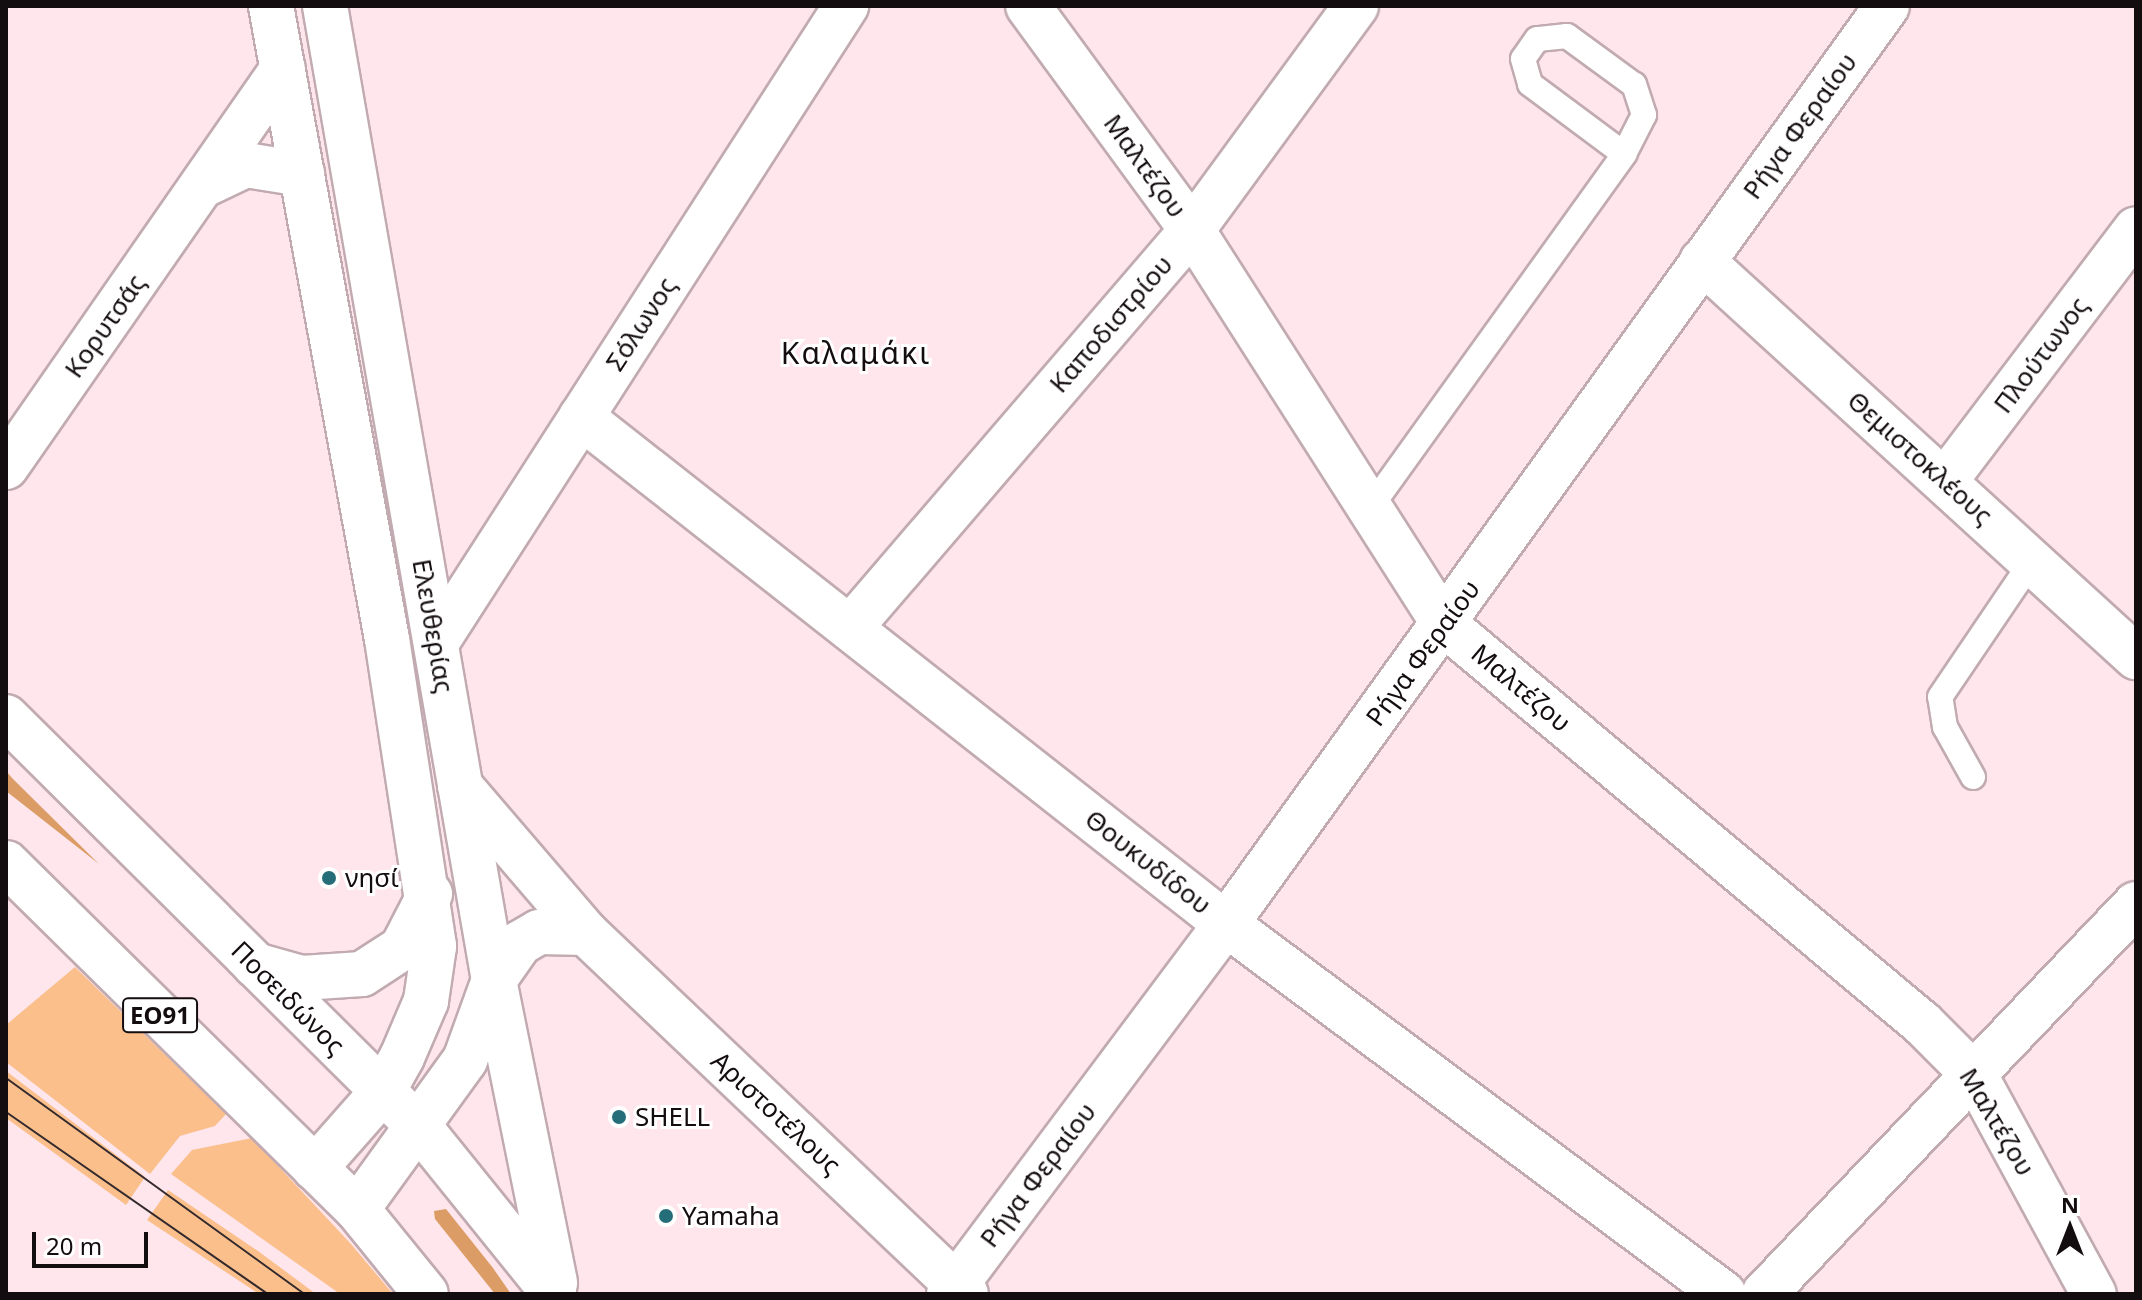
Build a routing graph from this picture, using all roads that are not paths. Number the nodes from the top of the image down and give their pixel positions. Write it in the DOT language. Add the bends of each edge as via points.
graph roads {
  1 [pos="271,6"];
  2 [pos="846,6"];
  3 [pos="1028,6"];
  4 [pos="1356,6"];
  5 [pos="1887,6"];
  6 [pos="326,7"];
  7 [pos="283,69"];
  8 [pos="1624,154"];
  9 [pos="302,174"];
  10 [pos="204,185"];
  11 [pos="2136,229"];
  12 [pos="1192,230"];
  13 [pos="1702,261"];
  14 [pos="581,417"];
  15 [pos="6,467"];
  16 [pos="1945,481"];
  17 [pos="1370,508"];
  18 [pos="2032,561"];
  19 [pos="1444,624"];
  20 [pos="850,628"];
  21 [pos="436,643"];
  22 [pos="2136,657"];
  23 [pos="6,717"];
  24 [pos="1973,777"];
  25 [pos="460,786"];
  26 [pos="6,863"];
  27 [pos="430,894"];
  28 [pos="2136,904"];
  29 [pos="1226,924"];
  30 [pos="586,933"];
  31 [pos="254,965"];
  32 [pos="494,980"];
  33 [pos="1976,1077"];
  34 [pos="383,1091"];
  35 [pos="421,1129"];
  36 [pos="315,1168"];
  37 [pos="357,1209"];
  38 [pos="957,1291"];
  39 [pos="426,1294"];
  40 [pos="556,1294"];
  41 [pos="1724,1294"];
  42 [pos="1764,1294"];
  43 [pos="2094,1294"];
  1 -- 7 [label="main road, Ελευθερίας"];
  2 -- 14 [label="main road, Σόλωνος"];
  3 -- 12 [label="main road, Μαλτέζου"];
  4 -- 12 [label="main road, Καποδιστρίου"];
  5 -- 13 [label="main road, Ρήγα Φεραίου"];
  6 -- 21 [label="main road, Ελευθερίας"];
  7 -- 9 [label="main road, Ελευθερίας"];
  7 -- 10 [label="main road, Κορυτσάς"];
  8 -- 8 [label="lane" via="1644,115 1642,94 1567,36 1537,39 1523,59 1530,84"];
  8 -- 17 [label="lane"];
  9 -- 10 [label="main road, Κορυτσάς" via="246,165"];
  9 -- 27 [label="main road, Ελευθερίας"];
  10 -- 15 [label="main road, Κορυτσάς"];
  11 -- 16 [label="main road, Πλούτωνος"];
  12 -- 17 [label="main road, Μαλτέζου"];
  12 -- 20 [label="main road, Καποδιστρίου"];
  13 -- 16 [label="main road, Θεμιστοκλέους"];
  13 -- 19 [label="main road, Ρήγα Φεραίου"];
  14 -- 20 [label="main road, Θουκυδίδου"];
  14 -- 21 [label="main road, Σόλωνος"];
  16 -- 18 [label="main road, Θεμιστοκλέους"];
  17 -- 19 [label="main road, Μαλτέζου"];
  18 -- 22 [label="main road, Θεμιστοκλέους"];
  18 -- 24 [label="lane" via="1940,697 1945,727"];
  19 -- 29 [label="main road, Ρήγα Φεραίου"];
  19 -- 33 [label="main road, Μαλτέζου" via="1911,1014"];
  20 -- 29 [label="main road, Θουκυδίδου"];
  21 -- 25 [label="main road, Ελευθερίας"];
  23 -- 31 [label="main road, Ποσειδώνος"];
  25 -- 30 [label="main road, Αριστοτέλους"];
  25 -- 32 [label="main road, Ελευθερίας"];
  26 -- 36 [label="main road, ΕΟ91"];
  27 -- 31 [label="main road" via="402,948 362,974 302,978"];
  27 -- 34 [label="main road, Ελευθερίας" via="434,946 426,1001"];
  28 -- 33 [label="main road"];
  29 -- 38 [label="main road, Ρήγα Φεραίου"];
  29 -- 41 [label="main road, Θουκυδίδου"];
  30 -- 32 [label="main road" via="539,932 520,943"];
  30 -- 38 [label="main road, Αριστοτέλους"];
  31 -- 34 [label="main road, Ποσειδώνος"];
  32 -- 35 [label="main road, Ελευθερίας" via="465,1060"];
  32 -- 40 [label="main road"];
  33 -- 42 [label="main road"];
  33 -- 43 [label="main road, Μαλτέζου"];
  34 -- 35 [label="main road, Ποσειδώνος"];
  34 -- 36 [label="main road, Ελευθερίας"];
  35 -- 37 [label="main road, Ελευθερίας"];
  35 -- 40 [label="main road, Ποσειδώνος"];
  36 -- 37 [label="main road, ΕΟ91"];
  37 -- 39 [label="main road, ΕΟ91"];
}
